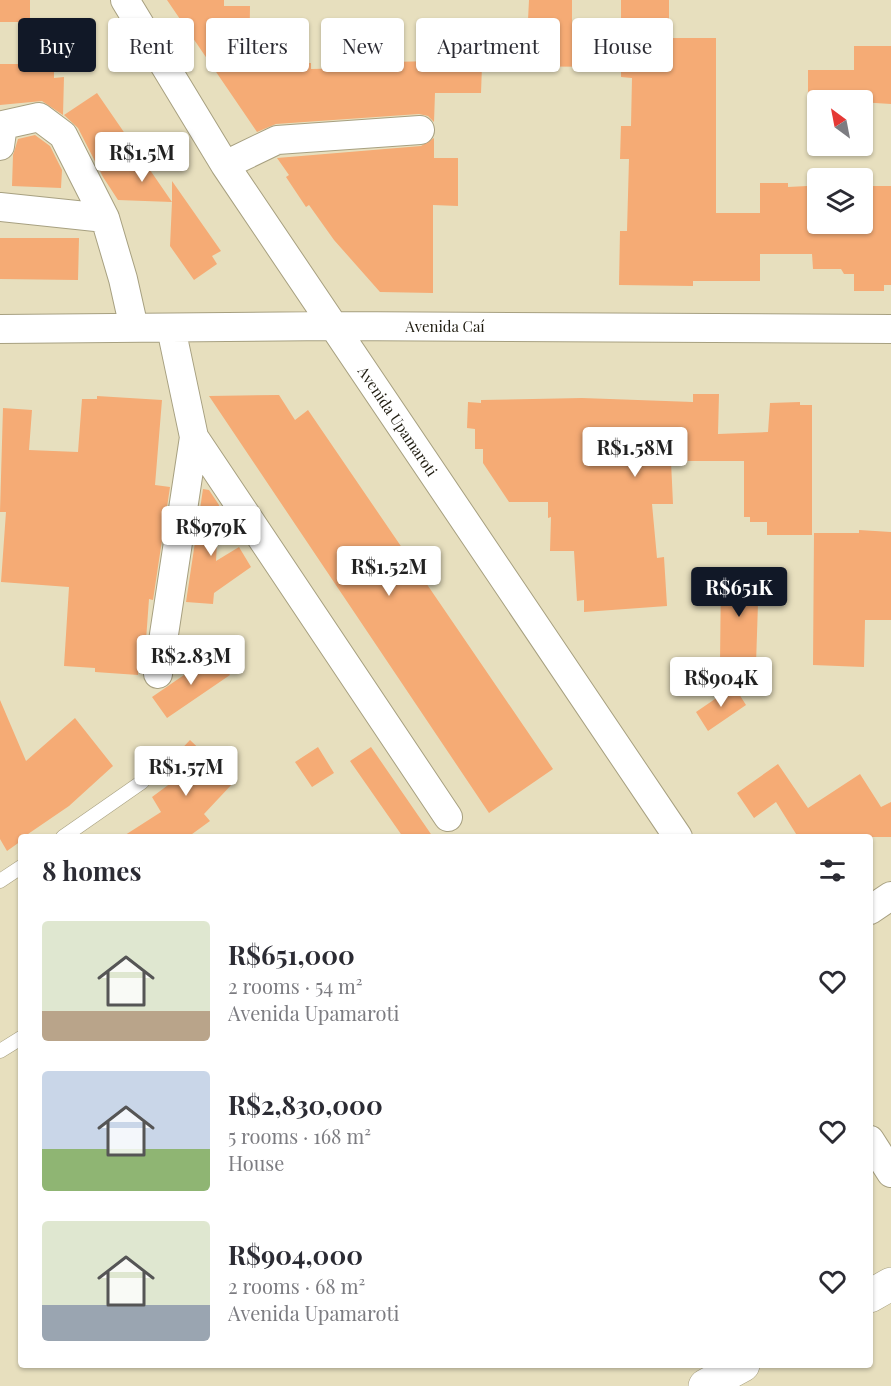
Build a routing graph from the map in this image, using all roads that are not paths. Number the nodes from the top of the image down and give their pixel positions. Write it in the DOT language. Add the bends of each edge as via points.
graph roads {
  1 [pos="125,0"];
  2 [pos="420,130"];
  3 [pos="0,146"];
  4 [pos="225,165"];
  5 [pos="0,207"];
  6 [pos="105,218"];
  7 [pos="333,326"];
  8 [pos="171,327"];
  9 [pos="134,328"];
  10 [pos="0,329"];
  11 [pos="891,329"];
  12 [pos="194,437"];
  13 [pos="158,674"];
  14 [pos="142,782"];
  15 [pos="448,817"];
  16 [pos="67,834"];
  17 [pos="676,834"];
  18 [pos="18,869"];
  19 [pos="0,881"];
  20 [pos="891,896"];
  21 [pos="873,908"];
  22 [pos="18,1040"];
  23 [pos="0,1051"];
  24 [pos="873,1145"];
  25 [pos="891,1173"];
  26 [pos="891,1284"];
  27 [pos="873,1294"];
  28 [pos="738,1368"];
  29 [pos="705,1386"];
  1 -- 4 [label="street, Avenida Upamaroti"];
  2 -- 4 [label="street" via="277,140"];
  3 -- 6 [label="street" via="3,125 39,117 63,135"];
  4 -- 7 [label="street, Avenida Upamaroti"];
  5 -- 6 [label="street"];
  6 -- 9 [label="street"];
  7 -- 8 [label="street, Avenida Caí"];
  7 -- 11 [label="street, Avenida Caí"];
  7 -- 17 [label="street, Avenida Upamaroti"];
  8 -- 9 [label="street, Avenida Caí"];
  8 -- 12 [label="street"];
  9 -- 10 [label="street, Avenida Caí"];
  12 -- 13 [label="street"];
  12 -- 15 [label="street"];
  14 -- 16 [label="lane"];
  18 -- 19 [label="lane"];
  20 -- 21 [label="street"];
  22 -- 23 [label="lane"];
  24 -- 25 [label="street"];
  26 -- 27 [label="street"];
  28 -- 29 [label="street"];
}
